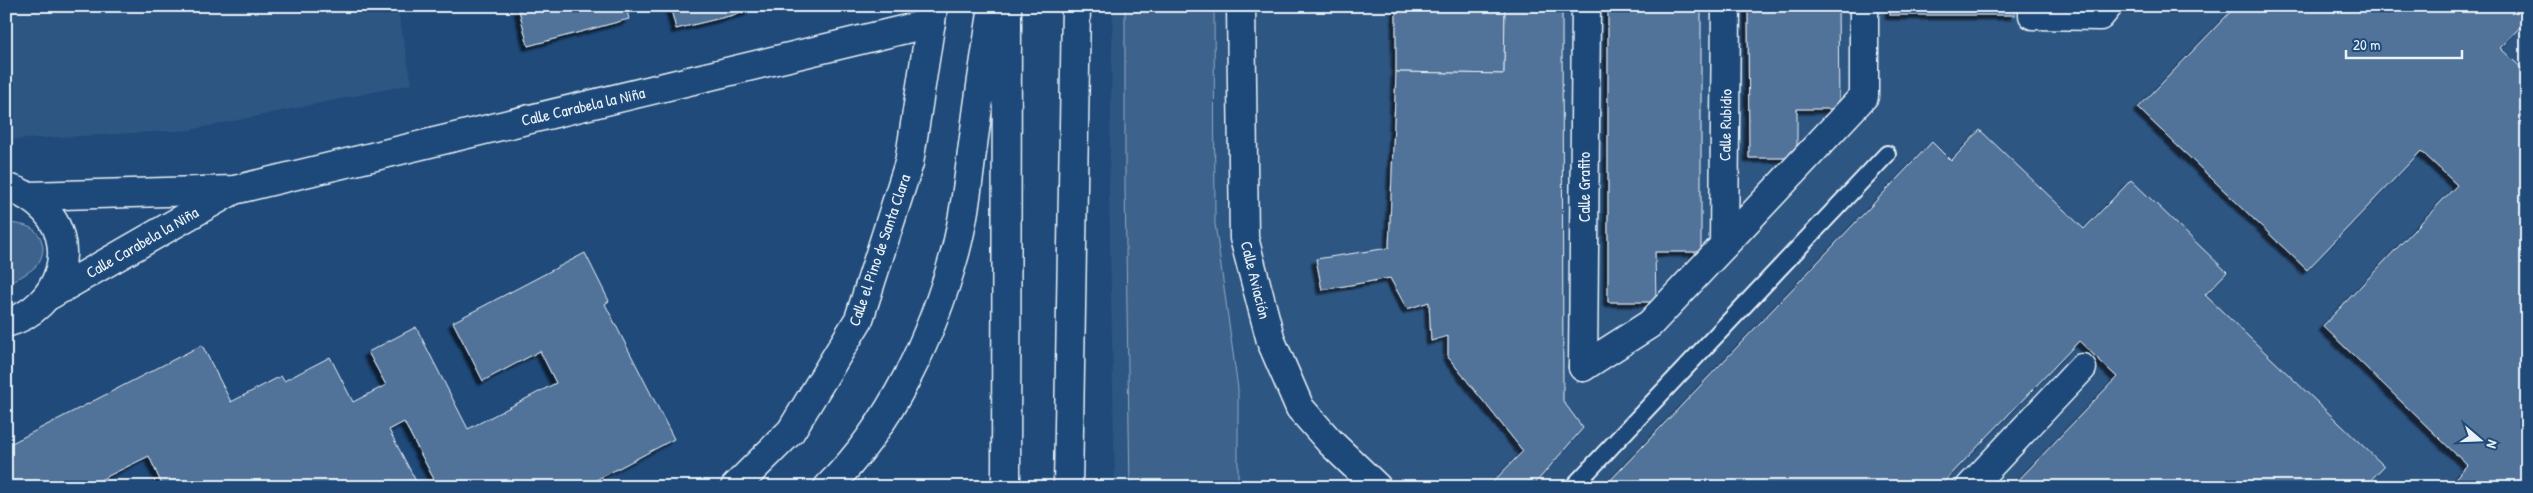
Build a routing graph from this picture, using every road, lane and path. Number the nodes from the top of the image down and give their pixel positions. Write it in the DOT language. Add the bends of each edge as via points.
graph roads {
  1 [pos="993,6"];
  2 [pos="1007,6"];
  3 [pos="1076,6"];
  4 [pos="1242,6"];
  5 [pos="1586,6"];
  6 [pos="1726,6"];
  7 [pos="1864,6"];
  8 [pos="2108,6"];
  9 [pos="2033,10"];
  10 [pos="932,15"];
  11 [pos="1887,154"];
  12 [pos="234,190"];
  13 [pos="17,192"];
  14 [pos="1724,245"];
  15 [pos="50,295"];
  16 [pos="11,324"];
  17 [pos="2082,368"];
  18 [pos="735,487"];
  19 [pos="828,487"];
  20 [pos="1006,487"];
  21 [pos="1068,487"];
  22 [pos="1376,487"];
  23 [pos="1573,487"];
  24 [pos="1970,487"];
  1 -- 19 [label="main road" via="971,175 955,252 941,296 892,405 848,467"];
  2 -- 20 [label="main road"];
  3 -- 21 [label="main road"];
  4 -- 22 [label="main road, Calle Aviación" via="1244,238 1271,341 1300,408"];
  5 -- 14 [label="main road, Calle Grafito" via="1583,367 1650,324"];
  6 -- 14 [label="main road, Calle Rubidio"];
  7 -- 14 [label="main road" via="1864,96"];
  8 -- 9 [label="main road" via="2100,16"];
  10 -- 12 [label="main road, Calle Carabela la Niña"];
  10 -- 18 [label="main road, Calle el Pino de Santa Clara" via="909,163 859,319 791,431"];
  11 -- 23 [label="lane"];
  12 -- 13 [label="main road, Calle Carabela la Niña"];
  12 -- 15 [label="main road, Calle Carabela la Niña"];
  13 -- 15 [label="main road" via="48,215 61,240 62,259"];
  15 -- 16 [label="main road" via="37,308"];
  17 -- 24 [label="main road"];
}
